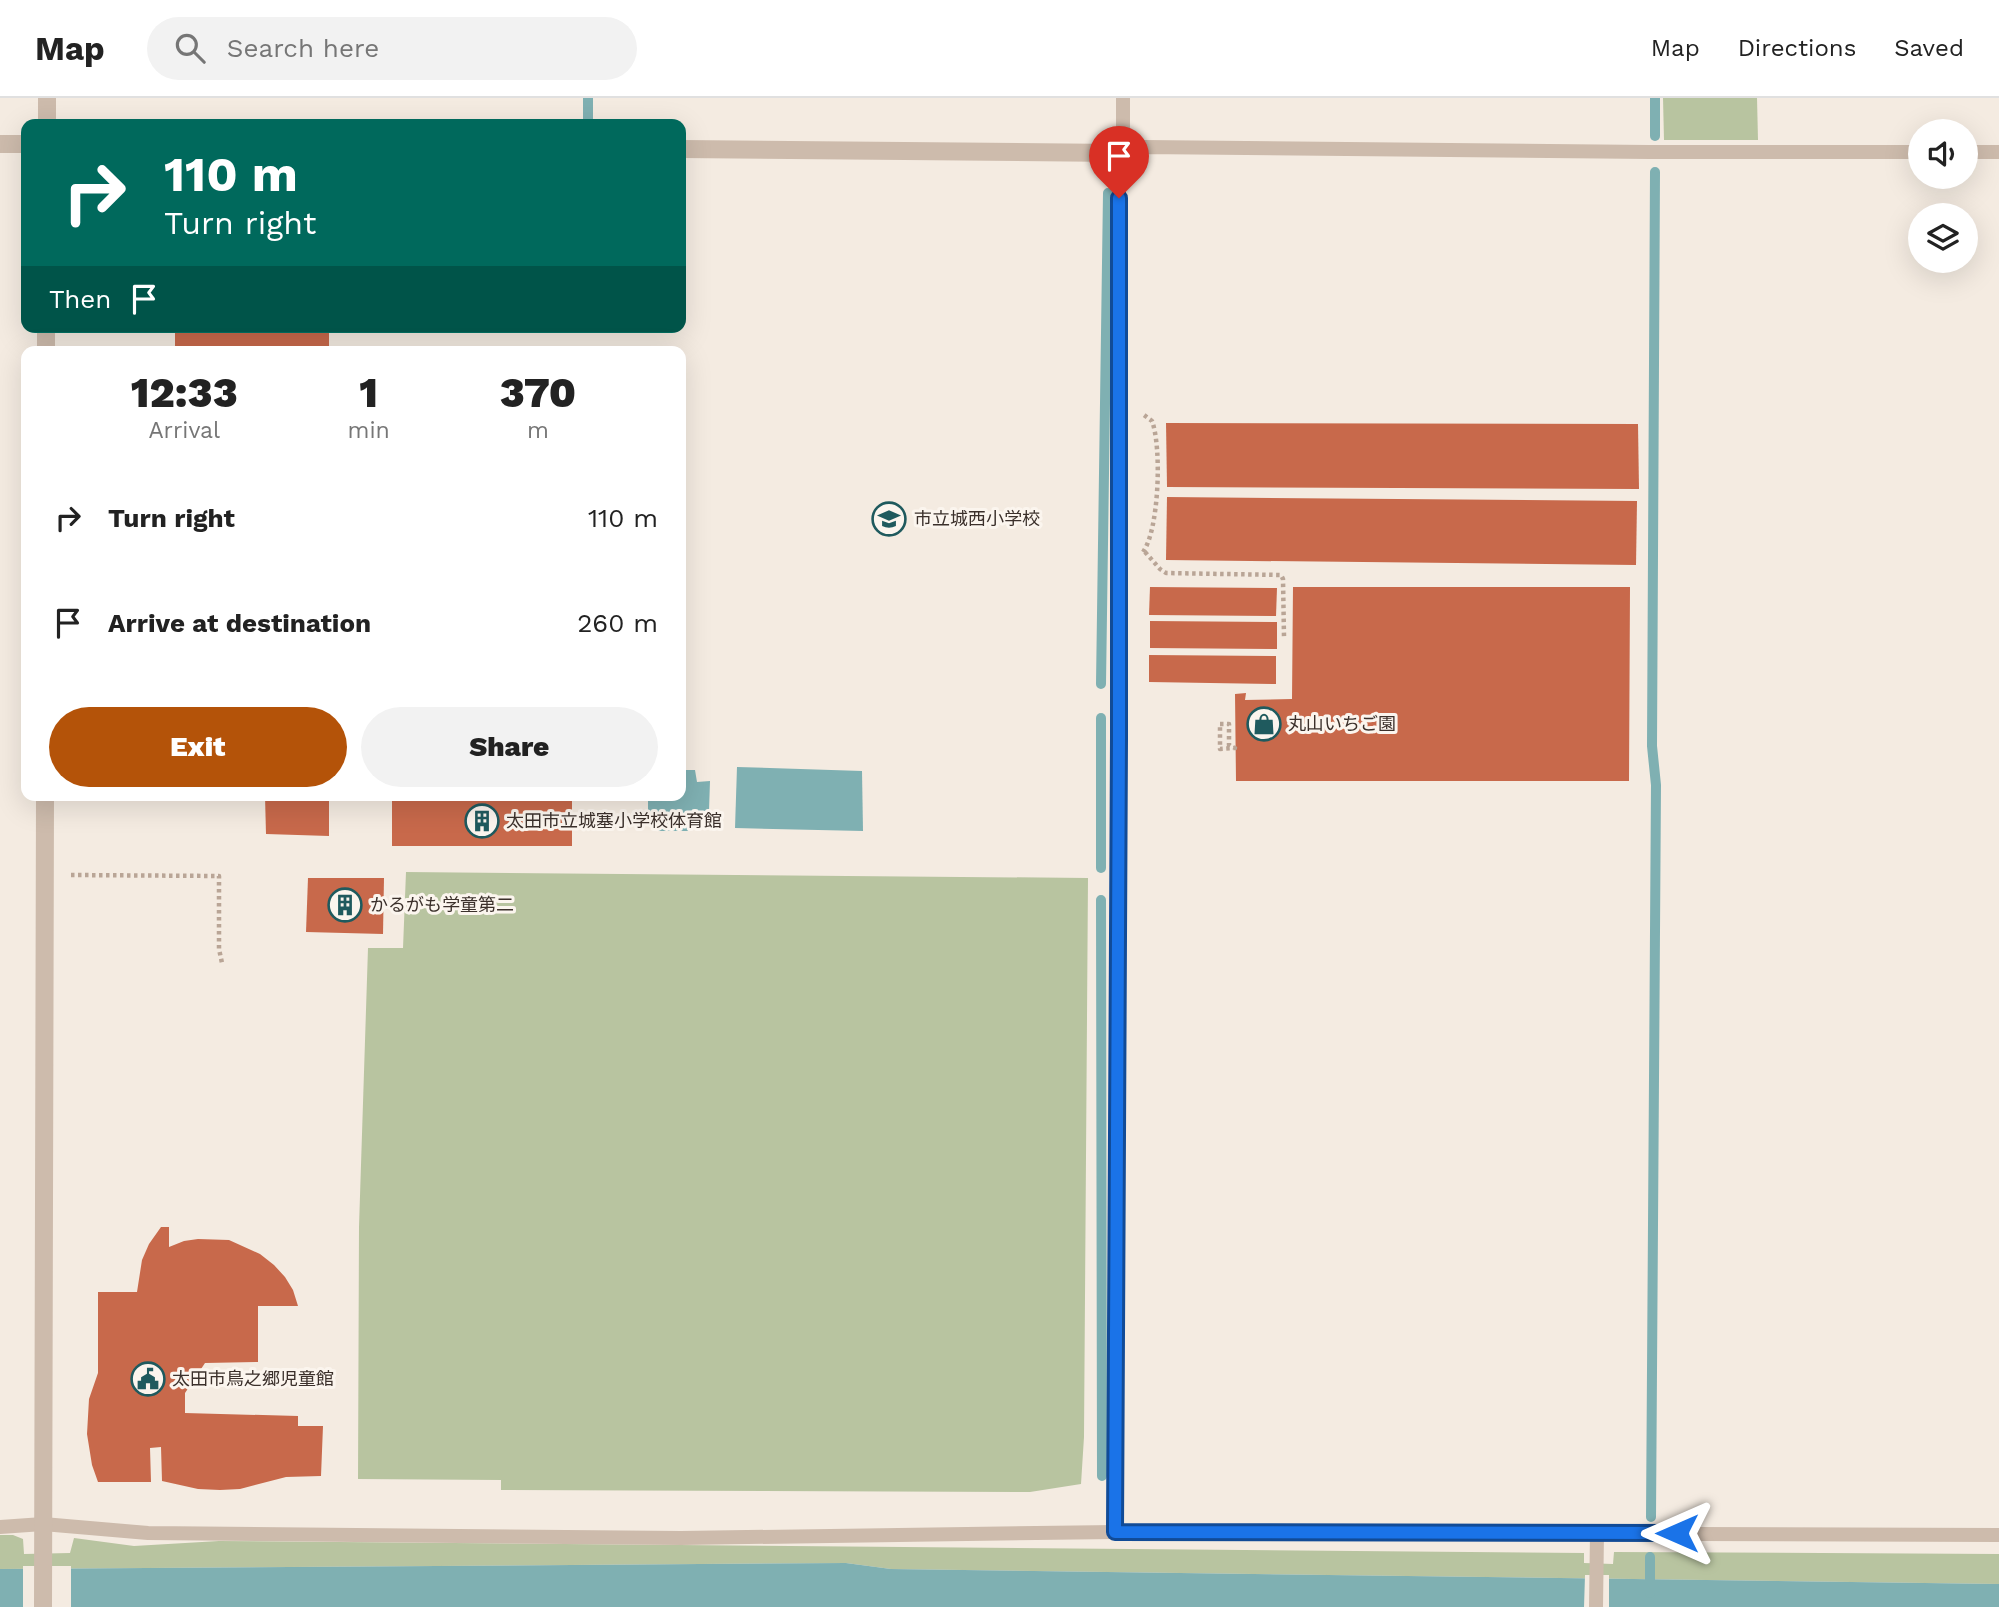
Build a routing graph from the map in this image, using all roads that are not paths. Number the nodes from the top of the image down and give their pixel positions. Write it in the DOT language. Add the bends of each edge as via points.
graph roads {
  1 [pos="47,98"];
  2 [pos="1124,98"];
  3 [pos="47,119"];
  4 [pos="0,144"];
  5 [pos="21,144"];
  6 [pos="686,149"];
  7 [pos="1908,152"];
  8 [pos="1978,152"];
  9 [pos="1999,152"];
  10 [pos="1120,153"];
  11 [pos="45,801"];
  12 [pos="0,1527"];
  13 [pos="43,1532"];
  14 [pos="1115,1532"];
  15 [pos="1999,1535"];
  16 [pos="1596,1539"];
  17 [pos="43,1607"];
  18 [pos="1596,1607"];
  1 -- 3 [label="street"];
  2 -- 10 [label="lane"];
  4 -- 5 [label="street"];
  6 -- 10 [label="street"];
  7 -- 10 [label="lane" via="1143,146"];
  8 -- 9 [label="lane"];
  10 -- 14 [label="lane"];
  11 -- 13 [label="street"];
  12 -- 13 [label="lane"];
  13 -- 14 [label="lane" via="681,1538"];
  13 -- 17 [label="street"];
  14 -- 16 [label="lane"];
  15 -- 16 [label="lane"];
  16 -- 18 [label="lane"];
}
